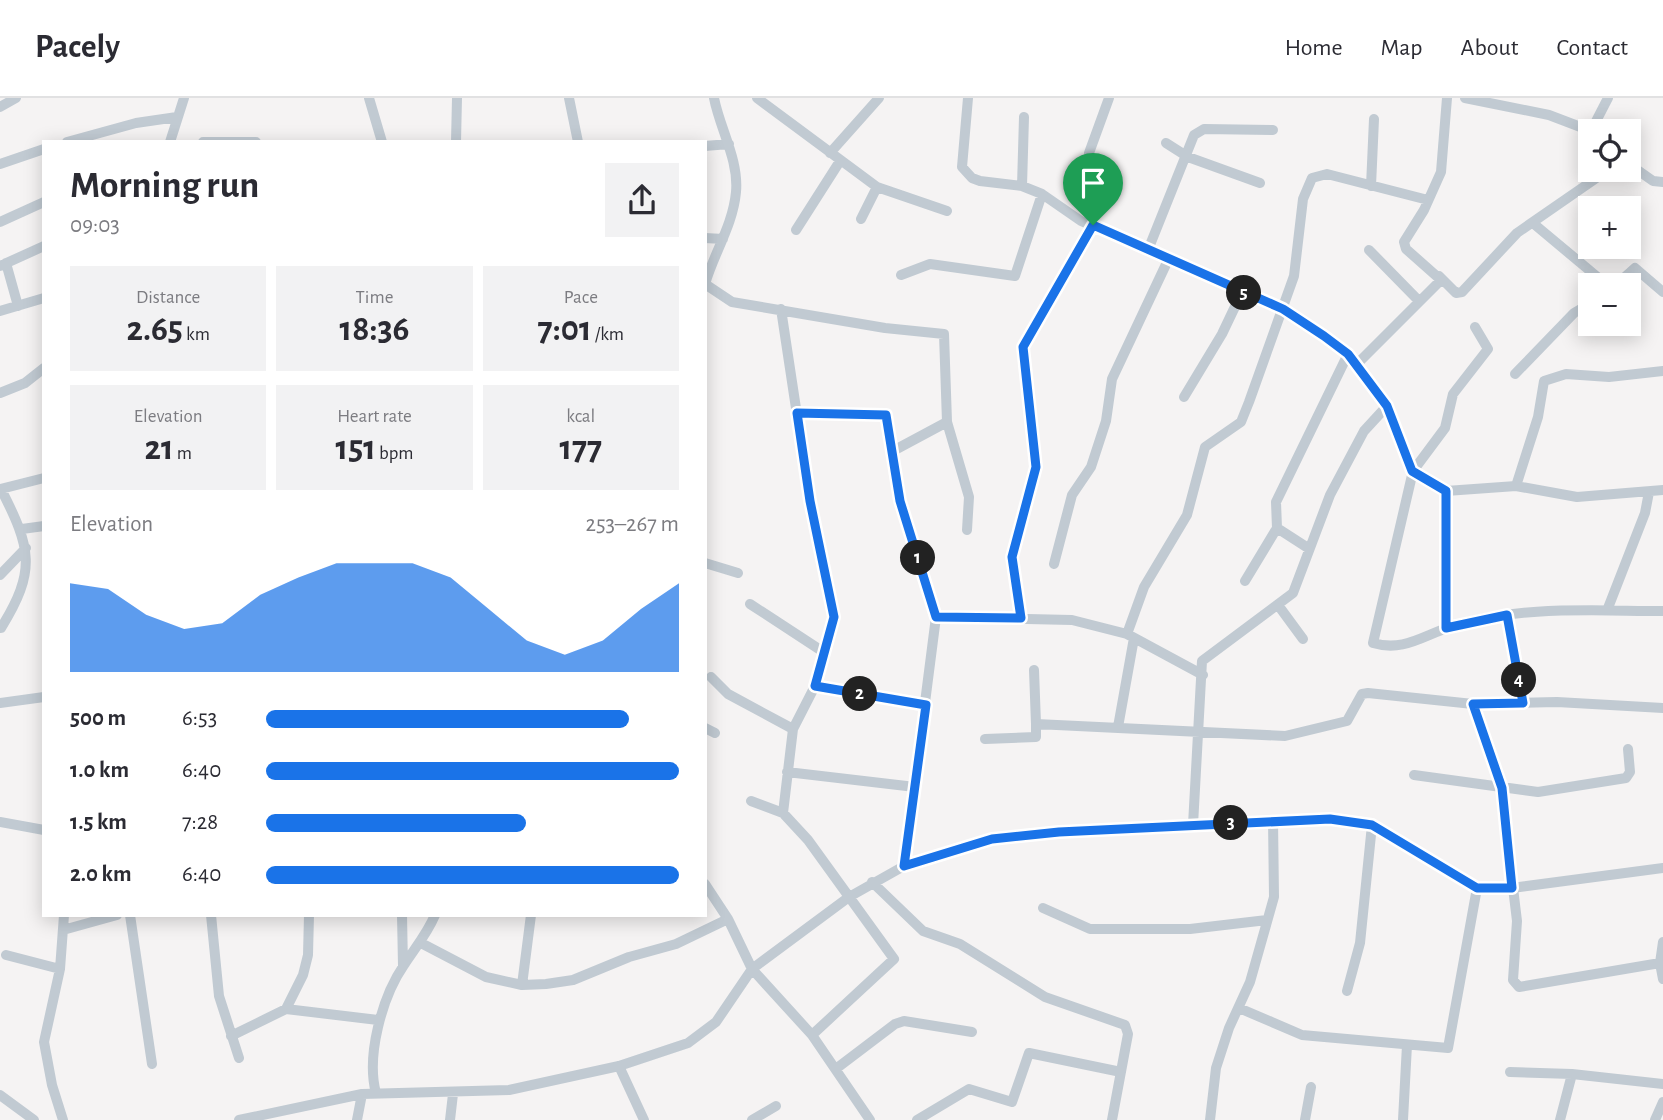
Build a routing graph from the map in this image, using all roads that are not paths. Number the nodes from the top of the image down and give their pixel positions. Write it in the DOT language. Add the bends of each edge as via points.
graph roads {
  1 [pos="16,98"];
  2 [pos="184,98"];
  3 [pos="369,98"];
  4 [pos="457,98"];
  5 [pos="569,98"];
  6 [pos="714,98"];
  7 [pos="757,98"];
  8 [pos="879,98"];
  9 [pos="968,98"];
  10 [pos="1109,98"];
  11 [pos="1447,98"];
  12 [pos="1465,98"];
  13 [pos="1608,98"];
  14 [pos="0,107"];
  15 [pos="177,117"];
  16 [pos="1024,117"];
  17 [pos="1374,119"];
  18 [pos="1597,119"];
  19 [pos="1578,126"];
  20 [pos="1273,130"];
  21 [pos="74,140"];
  22 [pos="171,140"];
  23 [pos="381,140"];
  24 [pos="456,140"];
  25 [pos="578,140"];
  26 [pos="1166,143"];
  27 [pos="729,144"];
  28 [pos="707,146"];
  29 [pos="42,150"];
  30 [pos="830,153"];
  31 [pos="1089,153"];
  32 [pos="1188,157"];
  33 [pos="841,161"];
  34 [pos="0,164"];
  35 [pos="1641,172"];
  36 [pos="1592,182"];
  37 [pos="1663,182"];
  38 [pos="1260,183"];
  39 [pos="1022,186"];
  40 [pos="1371,186"];
  41 [pos="877,187"];
  42 [pos="1042,194"];
  43 [pos="1428,200"];
  44 [pos="42,203"];
  45 [pos="947,211"];
  46 [pos="861,219"];
  47 [pos="0,222"];
  48 [pos="1534,224"];
  49 [pos="1093,225"];
  50 [pos="796,230"];
  51 [pos="707,239"];
  52 [pos="723,239"];
  53 [pos="42,247"];
  54 [pos="1148,250"];
  55 [pos="1369,250"];
  56 [pos="1168,258"];
  57 [pos="3,264"];
  58 [pos="1596,273"];
  59 [pos="1641,273"];
  60 [pos="901,275"];
  61 [pos="1439,276"];
  62 [pos="707,279"];
  63 [pos="707,285"];
  64 [pos="1242,292"];
  65 [pos="1663,292"];
  66 [pos="42,299"];
  67 [pos="1419,301"];
  68 [pos="18,306"];
  69 [pos="781,309"];
  70 [pos="1283,309"];
  71 [pos="0,311"];
  72 [pos="1578,311"];
  73 [pos="1475,327"];
  74 [pos="1348,354"];
  75 [pos="1354,366"];
  76 [pos="42,370"];
  77 [pos="1663,371"];
  78 [pos="1515,374"];
  79 [pos="0,393"];
  80 [pos="1184,397"];
  81 [pos="1387,406"];
  82 [pos="797,413"];
  83 [pos="947,422"];
  84 [pos="891,452"];
  85 [pos="1412,471"];
  86 [pos="42,479"];
  87 [pos="1516,486"];
  88 [pos="1663,490"];
  89 [pos="1446,491"];
  90 [pos="1649,492"];
  91 [pos="42,526"];
  92 [pos="1277,528"];
  93 [pos="22,529"];
  94 [pos="967,530"];
  95 [pos="26,548"];
  96 [pos="1308,548"];
  97 [pos="707,564"];
  98 [pos="1054,564"];
  99 [pos="737,573"];
  100 [pos="0,575"];
  101 [pos="1245,581"];
  102 [pos="750,604"];
  103 [pos="1278,605"];
  104 [pos="1608,608"];
  105 [pos="1663,611"];
  106 [pos="1507,615"];
  107 [pos="936,617"];
  108 [pos="1021,618"];
  109 [pos="1,628"];
  110 [pos="1446,628"];
  111 [pos="1131,636"];
  112 [pos="1303,639"];
  113 [pos="825,653"];
  114 [pos="1034,670"];
  115 [pos="1203,675"];
  116 [pos="711,677"];
  117 [pos="815,686"];
  118 [pos="42,697"];
  119 [pos="0,703"];
  120 [pos="1523,703"];
  121 [pos="1473,704"];
  122 [pos="926,705"];
  123 [pos="1663,708"];
  124 [pos="1036,724"];
  125 [pos="1118,727"];
  126 [pos="793,729"];
  127 [pos="1200,733"];
  128 [pos="985,739"];
  129 [pos="1628,749"];
  130 [pos="787,772"];
  131 [pos="1414,775"];
  132 [pos="915,788"];
  133 [pos="1502,788"];
  134 [pos="751,801"];
  135 [pos="783,813"];
  136 [pos="1273,820"];
  137 [pos="0,822"];
  138 [pos="1194,825"];
  139 [pos="1372,825"];
  140 [pos="42,830"];
  141 [pos="904,866"];
  142 [pos="1663,867"];
  143 [pos="872,882"];
  144 [pos="707,887"];
  145 [pos="1477,888"];
  146 [pos="1512,888"];
  147 [pos="849,897"];
  148 [pos="1043,908"];
  149 [pos="64,917"];
  150 [pos="110,917"];
  151 [pos="130,917"];
  152 [pos="211,917"];
  153 [pos="309,917"];
  154 [pos="402,917"];
  155 [pos="434,917"];
  156 [pos="531,917"];
  157 [pos="727,919"];
  158 [pos="1267,920"];
  159 [pos="63,930"];
  160 [pos="1663,942"];
  161 [pos="421,943"];
  162 [pos="6,955"];
  163 [pos="1660,964"];
  164 [pos="403,966"];
  165 [pos="60,969"];
  166 [pos="752,969"];
  167 [pos="1663,979"];
  168 [pos="522,985"];
  169 [pos="1347,991"];
  170 [pos="1239,1008"];
  171 [pos="286,1009"];
  172 [pos="378,1020"];
  173 [pos="972,1032"];
  174 [pos="812,1035"];
  175 [pos="231,1036"];
  176 [pos="1407,1045"];
  177 [pos="239,1058"];
  178 [pos="152,1064"];
  179 [pos="619,1066"];
  180 [pos="837,1068"];
  181 [pos="1121,1072"];
  182 [pos="1510,1072"];
  183 [pos="1572,1074"];
  184 [pos="1663,1084"];
  185 [pos="1311,1087"];
  186 [pos="376,1093"];
  187 [pos="362,1094"];
  188 [pos="453,1094"];
  189 [pos="0,1095"];
  190 [pos="1663,1102"];
  191 [pos="776,1106"];
  192 [pos="34,1120"];
  193 [pos="63,1120"];
  194 [pos="239,1120"];
  195 [pos="356,1120"];
  196 [pos="450,1120"];
  197 [pos="643,1120"];
  198 [pos="752,1120"];
  199 [pos="870,1120"];
  200 [pos="917,1120"];
  201 [pos="1112,1120"];
  202 [pos="1210,1120"];
  203 [pos="1305,1120"];
  204 [pos="1403,1120"];
  205 [pos="1560,1120"];
  206 [pos="1655,1120"];
  1 -- 14 [label="street"];
  2 -- 15 [label="street"];
  3 -- 23 [label="street"];
  4 -- 24 [label="street"];
  5 -- 25 [label="street"];
  6 -- 27 [label="street"];
  7 -- 30 [label="street"];
  8 -- 30 [label="street"];
  9 -- 39 [label="street" via="962,167 980,181"];
  10 -- 31 [label="street"];
  11 -- 43 [label="street" via="1441,172"];
  12 -- 19 [label="street" via="1549,115"];
  13 -- 18 [label="street"];
  15 -- 21 [label="street"];
  15 -- 22 [label="street"];
  16 -- 39 [label="street"];
  17 -- 40 [label="street"];
  20 -- 32 [label="street" via="1204,129 1195,135"];
  26 -- 32 [label="street"];
  27 -- 28 [label="street"];
  27 -- 52 [label="street" via="736,191"];
  29 -- 34 [label="street"];
  30 -- 33 [label="street"];
  32 -- 38 [label="street"];
  32 -- 54 [label="street"];
  33 -- 41 [label="street"];
  33 -- 50 [label="street"];
  35 -- 37 [label="street"];
  36 -- 48 [label="street"];
  39 -- 42 [label="street"];
  40 -- 43 [label="street"];
  40 -- 70 [label="street" via="1327,174 1312,178 1303,198 1294,276"];
  41 -- 45 [label="street"];
  41 -- 46 [label="street"];
  42 -- 49 [label="street"];
  42 -- 60 [label="street" via="1015,276 930,264"];
  43 -- 61 [label="street" via="1404,242 1406,249"];
  44 -- 47 [label="street"];
  48 -- 58 [label="street"];
  48 -- 61 [label="street" via="1517,233 1462,292 1456,293"];
  49 -- 54 [label="street"];
  49 -- 108 [label="street" via="1023,347 1036,467 1012,557"];
  51 -- 52 [label="street"];
  52 -- 62 [label="street"];
  53 -- 57 [label="street"];
  54 -- 56 [label="street"];
  55 -- 67 [label="street"];
  56 -- 64 [label="street"];
  56 -- 98 [label="street" via="1112,379 1106,421 1091,467 1072,495"];
  57 -- 68 [label="street"];
  59 -- 65 [label="street"];
  61 -- 67 [label="street" via="1439,283"];
  63 -- 69 [label="street" via="732,302"];
  64 -- 70 [label="street"];
  64 -- 80 [label="street"];
  66 -- 68 [label="street"];
  67 -- 75 [label="street"];
  68 -- 71 [label="street"];
  69 -- 82 [label="street"];
  69 -- 83 [label="street" via="944,334"];
  70 -- 74 [label="street"];
  70 -- 111 [label="street" via="1241,422 1205,447 1187,515 1144,587"];
  72 -- 78 [label="street"];
  73 -- 85 [label="street" via="1489,349 1453,394 1445,428"];
  74 -- 75 [label="street"];
  74 -- 92 [label="street" via="1276,502"];
  75 -- 81 [label="street"];
  76 -- 79 [label="street"];
  77 -- 87 [label="street" via="1609,377 1566,374 1544,381"];
  81 -- 85 [label="street"];
  81 -- 96 [label="street" via="1364,431"];
  82 -- 84 [label="street" via="886,415"];
  82 -- 113 [label="street" via="834,617"];
  83 -- 84 [label="street"];
  83 -- 94 [label="street" via="969,497"];
  84 -- 107 [label="street" via="900,501"];
  85 -- 89 [label="street"];
  85 -- 110 [label="street" via="1373,643 1406,646"];
  86 -- 93 [label="street" via="1,489"];
  87 -- 89 [label="street"];
  87 -- 90 [label="street" via="1577,497"];
  88 -- 90 [label="street"];
  89 -- 110 [label="street"];
  90 -- 104 [label="street"];
  91 -- 93 [label="street"];
  92 -- 96 [label="street"];
  92 -- 101 [label="street"];
  93 -- 95 [label="street"];
  95 -- 100 [label="street"];
  95 -- 109 [label="street" via="25,576"];
  96 -- 103 [label="street" via="1293,593"];
  97 -- 99 [label="street"];
  102 -- 113 [label="street"];
  103 -- 112 [label="street"];
  103 -- 115 [label="street" via="1202,661"];
  104 -- 105 [label="street"];
  104 -- 106 [label="street"];
  106 -- 110 [label="street"];
  106 -- 120 [label="street"];
  107 -- 108 [label="street"];
  107 -- 122 [label="street"];
  108 -- 111 [label="street" via="1072,620"];
  111 -- 115 [label="street"];
  111 -- 125 [label="street"];
  113 -- 117 [label="street"];
  114 -- 124 [label="street"];
  115 -- 127 [label="street"];
  116 -- 126 [label="street" via="729,694"];
  117 -- 122 [label="street"];
  117 -- 126 [label="street"];
  118 -- 119 [label="street"];
  120 -- 121 [label="street"];
  120 -- 123 [label="street"];
  121 -- 127 [label="street" via="1368,693 1362,694 1347,721 1296,735"];
  121 -- 133 [label="street"];
  122 -- 132 [label="street"];
  124 -- 125 [label="street"];
  124 -- 128 [label="street" via="1036,737"];
  125 -- 127 [label="street"];
  126 -- 130 [label="street"];
  127 -- 138 [label="street"];
  129 -- 133 [label="street" via="1630,772 1626,778 1538,792"];
  130 -- 132 [label="street"];
  130 -- 135 [label="street"];
  131 -- 133 [label="street"];
  132 -- 141 [label="street"];
  133 -- 146 [label="street"];
  134 -- 135 [label="street"];
  135 -- 147 [label="street"];
  136 -- 138 [label="street"];
  136 -- 139 [label="street" via="1330,819"];
  136 -- 158 [label="street" via="1275,870"];
  137 -- 140 [label="street"];
  138 -- 141 [label="street" via="992,839"];
  139 -- 145 [label="street"];
  139 -- 169 [label="street" via="1360,943"];
  141 -- 143 [label="street"];
  142 -- 146 [label="street"];
  143 -- 147 [label="street"];
  143 -- 181 [label="street" via="923,931 960,944 1045,997 1125,1025 1128,1034"];
  144 -- 157 [label="street"];
  145 -- 146 [label="street"];
  145 -- 176 [label="street" via="1448,1048"];
  146 -- 163 [label="street" via="1517,921 1513,980 1519,987"];
  147 -- 166 [label="street"];
  147 -- 174 [label="street" via="894,959"];
  148 -- 158 [label="street" via="1090,929 1190,929"];
  149 -- 159 [label="street"];
  150 -- 159 [label="street"];
  151 -- 178 [label="street"];
  152 -- 175 [label="street" via="219,996"];
  153 -- 171 [label="street" via="308,955"];
  154 -- 164 [label="street"];
  155 -- 161 [label="street"];
  156 -- 168 [label="street"];
  157 -- 166 [label="street"];
  157 -- 168 [label="street" via="676,944 573,980"];
  158 -- 170 [label="street"];
  159 -- 165 [label="street"];
  160 -- 163 [label="street"];
  161 -- 164 [label="street"];
  161 -- 168 [label="street" via="486,977"];
  162 -- 165 [label="street"];
  163 -- 167 [label="street"];
  164 -- 172 [label="street"];
  165 -- 193 [label="street" via="44,1042"];
  166 -- 174 [label="street"];
  166 -- 179 [label="street" via="716,1022 703,1033 688,1043"];
  170 -- 176 [label="street" via="1302,1035"];
  170 -- 202 [label="street" via="1216,1068"];
  171 -- 172 [label="street"];
  171 -- 175 [label="street"];
  172 -- 186 [label="street" via="371,1076"];
  173 -- 180 [label="street" via="904,1021"];
  174 -- 180 [label="street"];
  175 -- 177 [label="street"];
  176 -- 204 [label="street"];
  179 -- 188 [label="street" via="509,1090"];
  179 -- 197 [label="street"];
  180 -- 199 [label="street"];
  181 -- 200 [label="street" via="1028,1053 1012,1102 969,1089"];
  181 -- 201 [label="street"];
  182 -- 183 [label="street"];
  183 -- 184 [label="street"];
  183 -- 205 [label="street"];
  185 -- 203 [label="street"];
  186 -- 187 [label="street"];
  186 -- 188 [label="street"];
  187 -- 194 [label="street"];
  187 -- 195 [label="street"];
  188 -- 196 [label="street"];
  189 -- 192 [label="street"];
  190 -- 206 [label="street"];
  191 -- 198 [label="street"];
}
